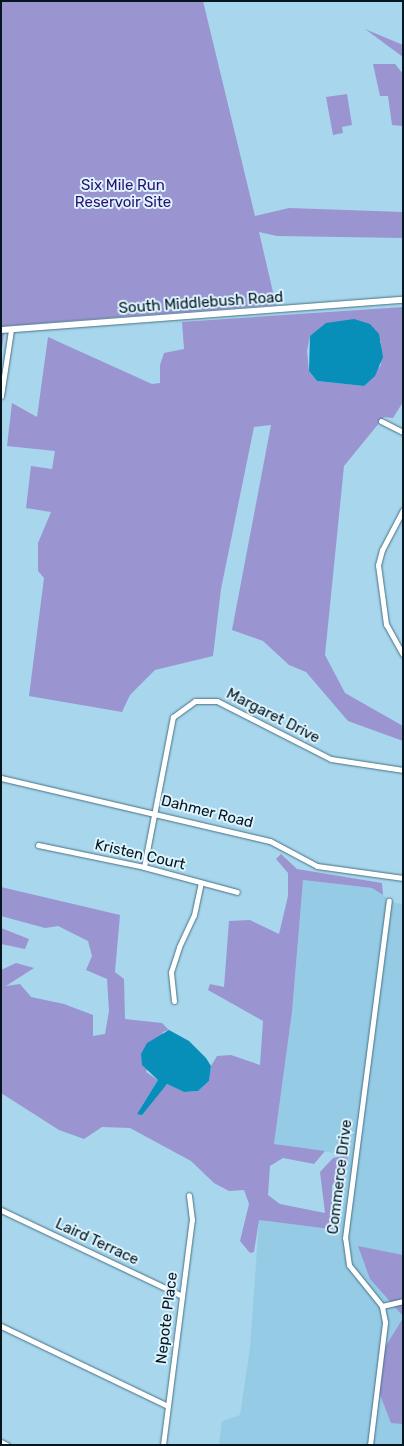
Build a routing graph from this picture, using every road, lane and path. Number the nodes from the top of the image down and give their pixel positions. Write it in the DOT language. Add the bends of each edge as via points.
graph roads {
  1 [pos="403,300"];
  2 [pos="1,330"];
  3 [pos="11,330"];
  4 [pos="1,396"];
  5 [pos="381,421"];
  6 [pos="403,432"];
  7 [pos="403,510"];
  8 [pos="403,655"];
  9 [pos="403,770"];
  10 [pos="1,778"];
  11 [pos="156,813"];
  12 [pos="38,845"];
  13 [pos="144,868"];
  14 [pos="403,878"];
  15 [pos="201,882"];
  16 [pos="237,892"];
  17 [pos="389,901"];
  18 [pos="174,1001"];
  19 [pos="189,1195"];
  20 [pos="1,1210"];
  21 [pos="182,1296"];
  22 [pos="403,1301"];
  23 [pos="382,1306"];
  24 [pos="1,1326"];
  25 [pos="168,1406"];
  26 [pos="1,1442"];
  27 [pos="7,1445"];
  28 [pos="163,1445"];
  29 [pos="370,1445"];
  1 -- 3 [label="street, South Middlebush Road"];
  2 -- 3 [label="street, South Middlebush Road"];
  3 -- 4 [label="street"];
  5 -- 6 [label="street"];
  7 -- 8 [label="street" via="382,550 378,565 386,624"];
  9 -- 11 [label="street, Margaret Drive" via="331,759 227,705 202,699 188,704 173,717"];
  10 -- 11 [label="street, Dahmer Road"];
  11 -- 13 [label="street, Margaret Drive"];
  11 -- 14 [label="street, Dahmer Road" via="270,840 316,866"];
  12 -- 13 [label="street, Kristen Court"];
  13 -- 15 [label="street, Kristen Court"];
  15 -- 16 [label="street, Kristen Court"];
  15 -- 18 [label="street" via="194,915 172,972"];
  17 -- 23 [label="street, Commerce Drive" via="345,1238 345,1255 352,1270"];
  19 -- 21 [label="street, Nepote Place" via="192,1220"];
  20 -- 21 [label="street, Laird Terrace"];
  21 -- 25 [label="street, Nepote Place"];
  22 -- 23 [label="street"];
  23 -- 29 [label="street" via="385,1327"];
  24 -- 25 [label="street"];
  25 -- 28 [label="street, Nepote Place"];
  26 -- 27 [label="street"];
}
